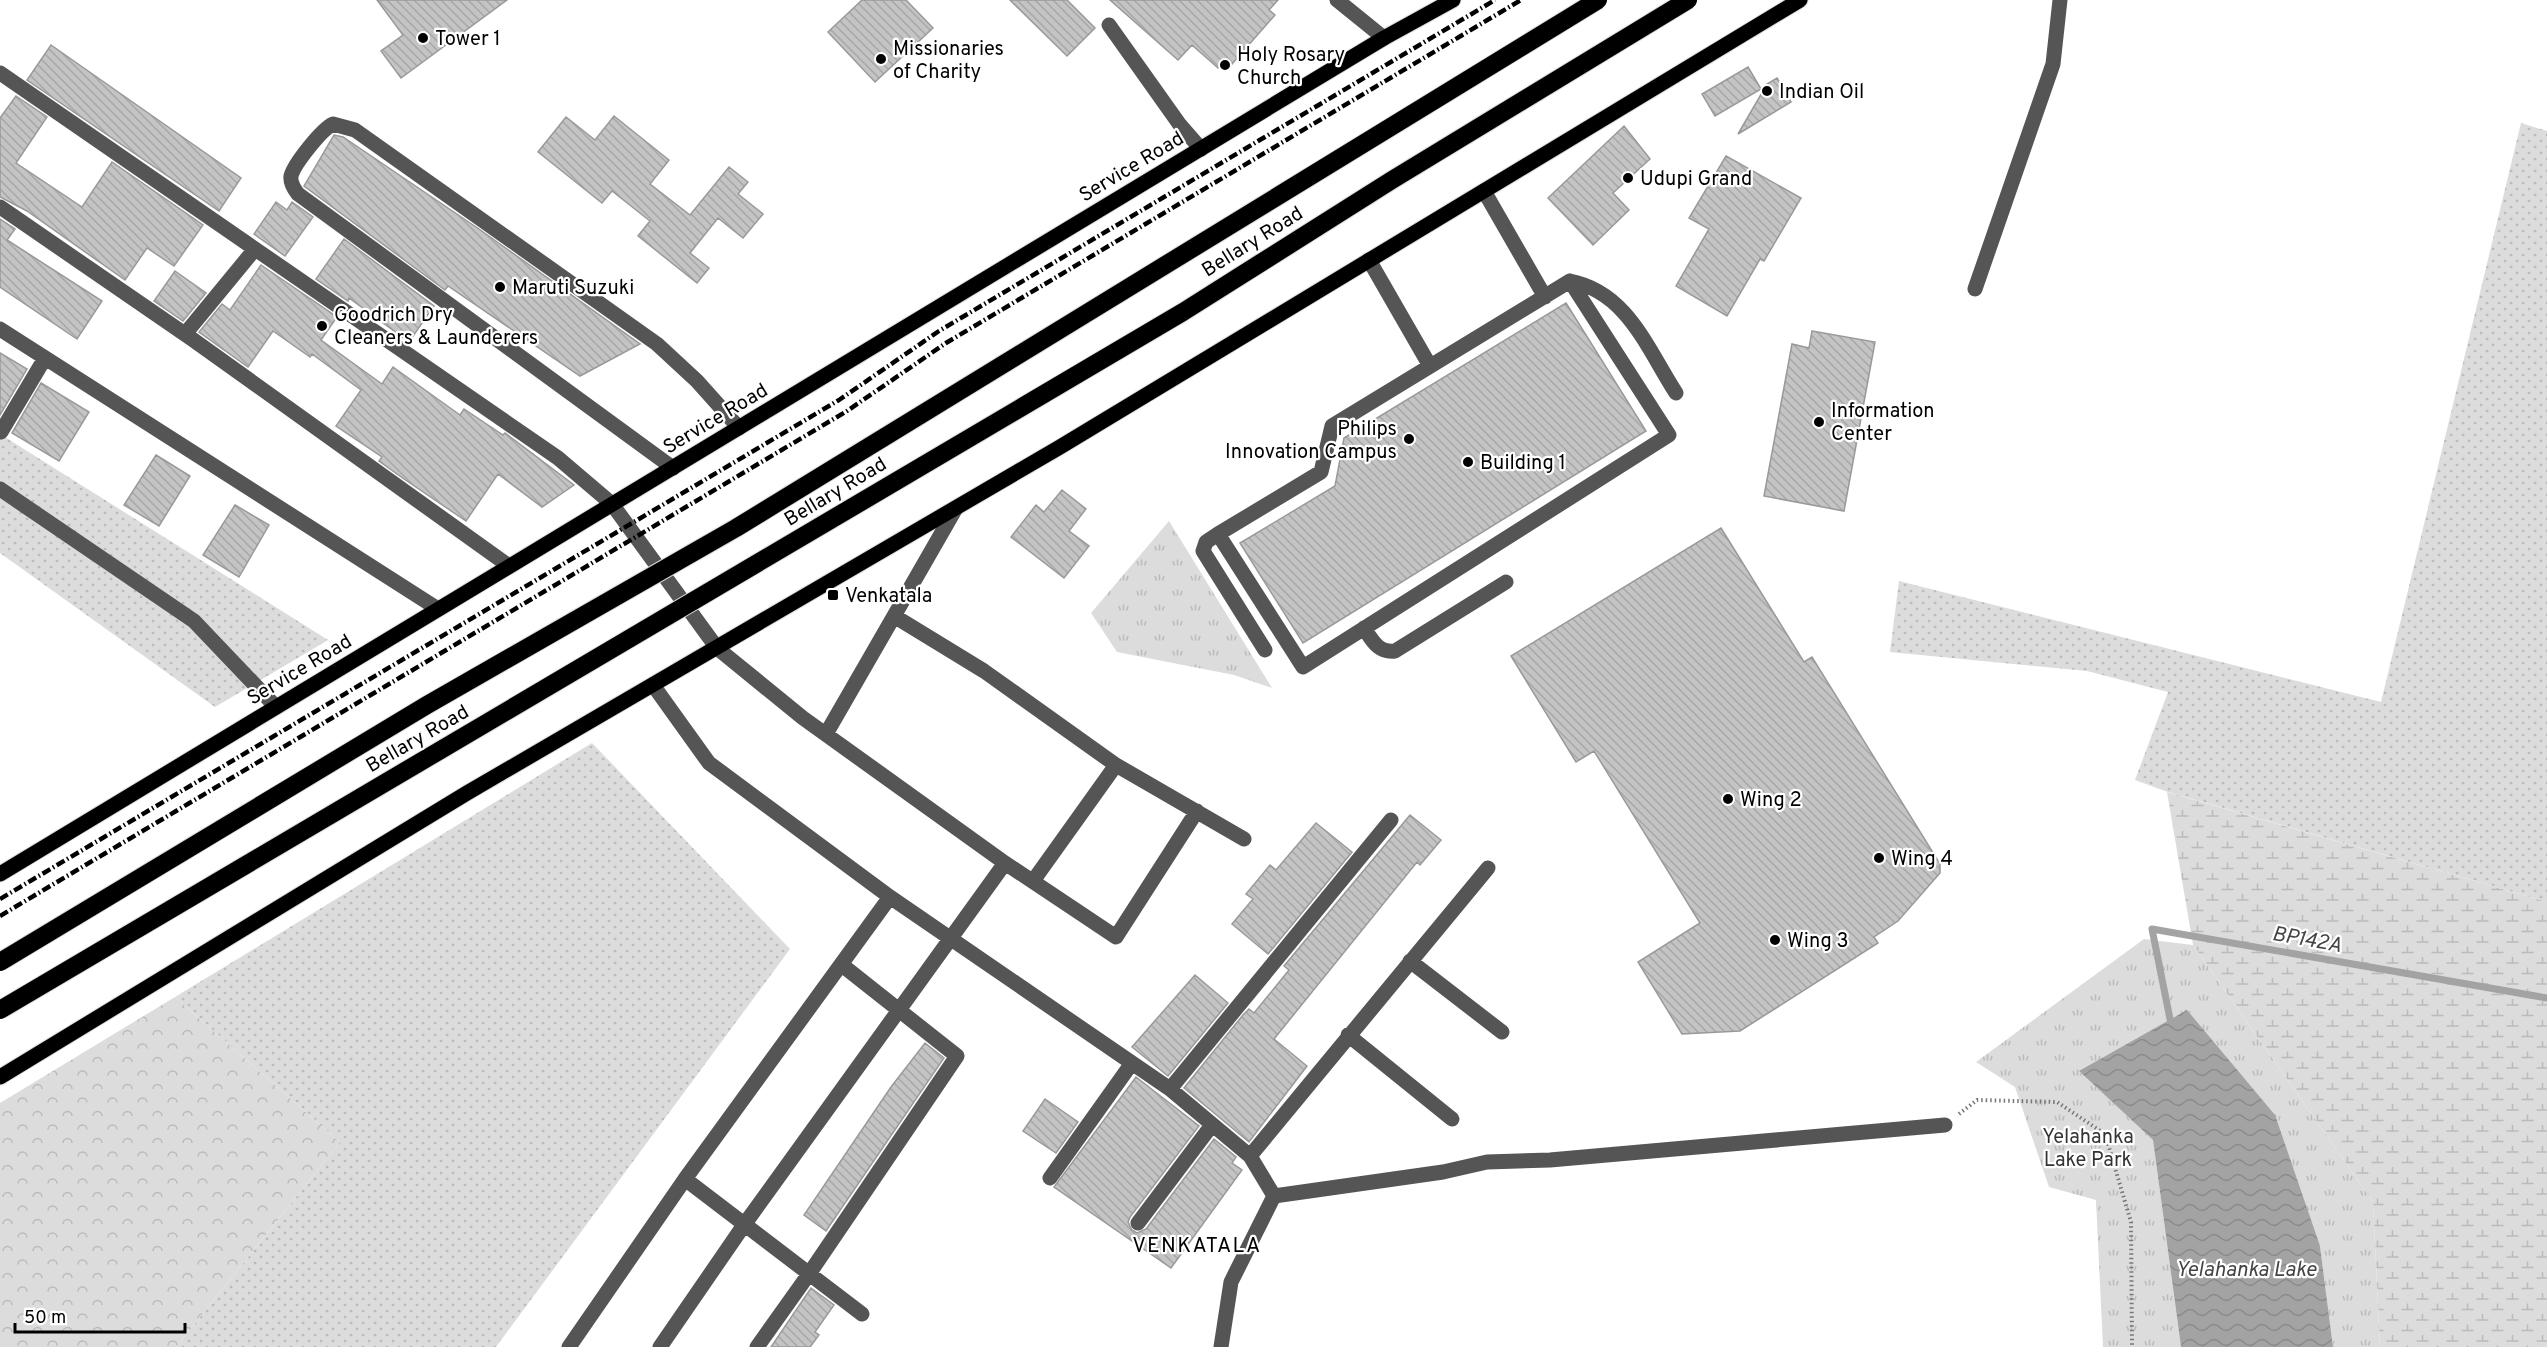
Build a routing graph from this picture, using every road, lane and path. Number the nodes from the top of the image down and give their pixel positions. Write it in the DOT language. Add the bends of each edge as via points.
graph roads {
  1 [pos="1337,0"];
  2 [pos="1453,0"];
  3 [pos="1598,0"];
  4 [pos="1688,0"];
  5 [pos="1800,0"];
  6 [pos="2060,0"];
  7 [pos="1109,26"];
  8 [pos="1384,38"];
  9 [pos="0,73"];
  10 [pos="1201,148"];
  11 [pos="1484,191"];
  12 [pos="0,207"];
  13 [pos="255,249"];
  14 [pos="1369,260"];
  15 [pos="1570,281"];
  16 [pos="1975,289"];
  17 [pos="1545,297"];
  18 [pos="0,329"];
  19 [pos="185,334"];
  20 [pos="45,358"];
  21 [pos="1430,366"];
  22 [pos="1676,393"];
  23 [pos="739,428"];
  24 [pos="1,432"];
  25 [pos="673,468"];
  26 [pos="0,489"];
  27 [pos="612,504"];
  28 [pos="957,508"];
  29 [pos="1218,534"];
  30 [pos="509,566"];
  31 [pos="1506,582"];
  32 [pos="438,609"];
  33 [pos="894,616"];
  34 [pos="1364,628"];
  35 [pos="717,648"];
  36 [pos="1265,650"];
  37 [pos="653,685"];
  38 [pos="276,707"];
  39 [pos="826,734"];
  40 [pos="1116,765"];
  41 [pos="1197,811"];
  42 [pos="1391,820"];
  43 [pos="1244,839"];
  44 [pos="1005,863"];
  45 [pos="1488,868"];
  46 [pos="0,874"];
  47 [pos="1033,881"];
  48 [pos="890,897"];
  49 [pos="952,939"];
  50 [pos="1410,961"];
  51 [pos="0,962"];
  52 [pos="842,965"];
  53 [pos="0,1010"];
  54 [pos="900,1011"];
  55 [pos="1503,1032"];
  56 [pos="1348,1035"];
  57 [pos="1132,1063"];
  58 [pos="0,1077"];
  59 [pos="1170,1089"];
  60 [pos="1452,1119"];
  61 [pos="1212,1125"];
  62 [pos="1945,1125"];
  63 [pos="1250,1156"];
  64 [pos="1050,1178"];
  65 [pos="685,1179"];
  66 [pos="1274,1196"];
  67 [pos="1138,1223"];
  68 [pos="744,1225"];
  69 [pos="809,1274"];
  70 [pos="862,1314"];
  71 [pos="569,1347"];
  72 [pos="660,1347"];
  73 [pos="757,1347"];
  74 [pos="1221,1347"];
  75 [pos="2132,1347"];
  1 -- 8 [label="street"];
  2 -- 8 [label="main road, Service Road"];
  3 -- 51 [label="highway, Bellary Road, bridge" via="736,528 427,705"];
  4 -- 53 [label="highway, Bellary Road, bridge" via="1183,312"];
  5 -- 11 [label="main road"];
  6 -- 16 [label="street" via="2053,64"];
  7 -- 10 [label="street"];
  8 -- 10 [label="main road, Service Road"];
  9 -- 13 [label="street"];
  10 -- 23 [label="main road, Service Road"];
  11 -- 14 [label="main road"];
  11 -- 17 [label="street"];
  12 -- 19 [label="street"];
  13 -- 19 [label="street"];
  13 -- 27 [label="street" via="558,458"];
  14 -- 21 [label="street"];
  14 -- 28 [label="main road"];
  15 -- 17 [label="street"];
  15 -- 22 [label="street" via="1597,289 1615,301"];
  15 -- 34 [label="street" via="1669,435"];
  17 -- 21 [label="street"];
  18 -- 20 [label="street"];
  19 -- 30 [label="street"];
  20 -- 24 [label="street"];
  20 -- 32 [label="street"];
  21 -- 29 [label="street" via="1332,426 1321,472"];
  23 -- 25 [label="main road, Service Road"];
  23 -- 25 [label="street" via="666,352 614,312 355,130 333,124 320,133 291,176 292,187 298,194"];
  25 -- 27 [label="main road, Service Road"];
  26 -- 38 [label="street" via="194,621"];
  27 -- 30 [label="main road, Service Road"];
  27 -- 35 [label="street"];
  28 -- 33 [label="street"];
  28 -- 35 [label="main road"];
  29 -- 34 [label="street" via="1303,667"];
  29 -- 36 [label="street" via="1206,542 1203,550"];
  30 -- 32 [label="main road, Service Road"];
  31 -- 34 [label="street" via="1395,651 1377,646"];
  32 -- 38 [label="main road, Service Road"];
  33 -- 39 [label="street"];
  33 -- 40 [label="street" via="984,671"];
  35 -- 37 [label="main road"];
  35 -- 39 [label="street"];
  37 -- 48 [label="street" via="709,764"];
  37 -- 58 [label="main road"];
  38 -- 46 [label="main road, Service Road"];
  39 -- 44 [label="street"];
  40 -- 41 [label="street"];
  40 -- 47 [label="street"];
  41 -- 43 [label="street"];
  41 -- 47 [label="street" via="1116,937"];
  42 -- 59 [label="street"];
  44 -- 47 [label="street"];
  44 -- 49 [label="street"];
  45 -- 50 [label="street"];
  48 -- 49 [label="street"];
  48 -- 52 [label="street"];
  49 -- 54 [label="street"];
  49 -- 57 [label="street"];
  50 -- 55 [label="street"];
  50 -- 56 [label="street"];
  52 -- 54 [label="street"];
  52 -- 65 [label="street"];
  54 -- 68 [label="street"];
  54 -- 69 [label="street" via="957,1056"];
  56 -- 60 [label="street"];
  56 -- 63 [label="street"];
  57 -- 59 [label="street"];
  57 -- 64 [label="street"];
  59 -- 61 [label="street"];
  61 -- 63 [label="street"];
  61 -- 67 [label="street"];
  62 -- 66 [label="street" via="1550,1160 1486,1162 1443,1172"];
  62 -- 75 [label="path" via="1977,1101 2057,1102 2105,1134 2131,1222"];
  63 -- 66 [label="street"];
  65 -- 68 [label="street"];
  65 -- 71 [label="street"];
  66 -- 74 [label="street" via="1231,1282"];
  68 -- 69 [label="street"];
  68 -- 72 [label="street"];
  69 -- 70 [label="street"];
  69 -- 73 [label="street"];
}
